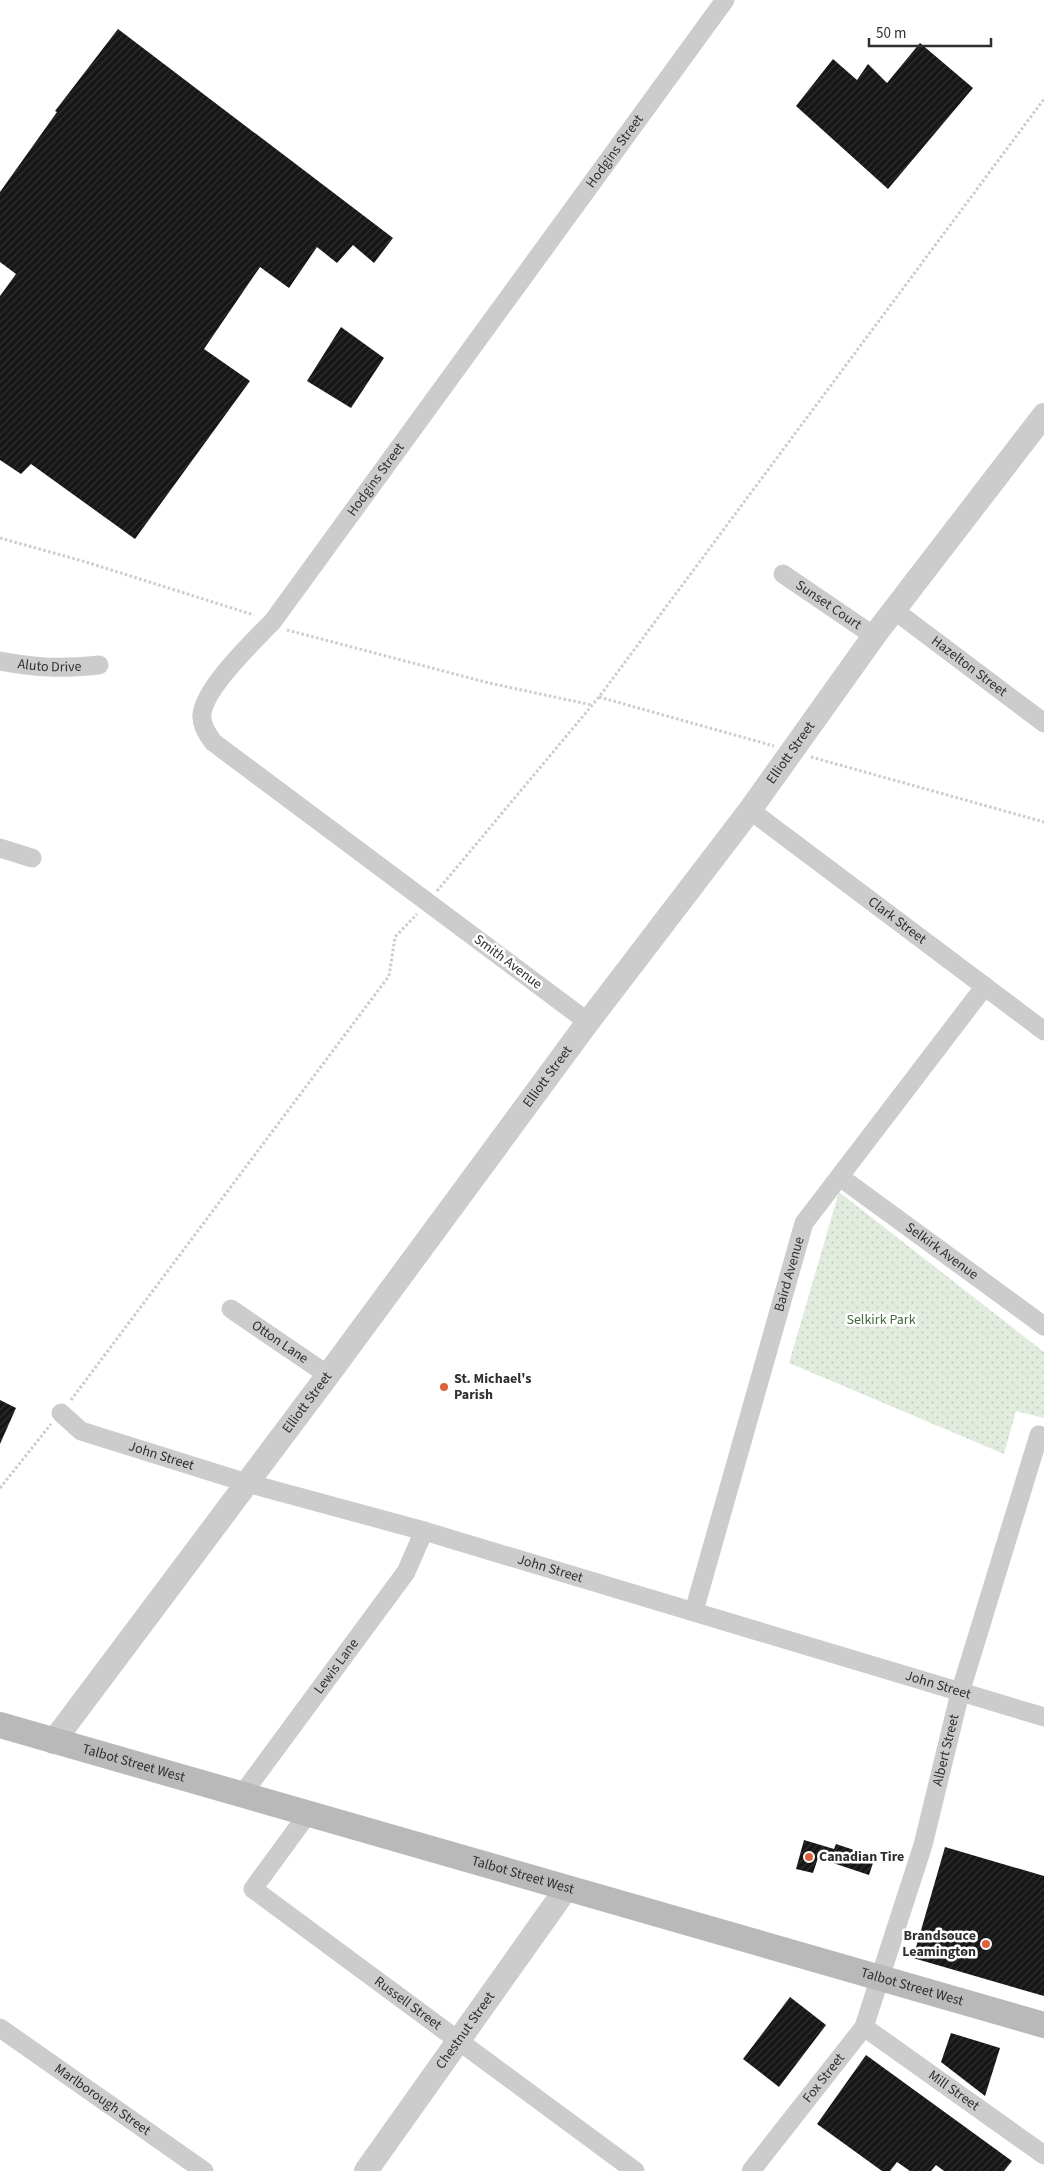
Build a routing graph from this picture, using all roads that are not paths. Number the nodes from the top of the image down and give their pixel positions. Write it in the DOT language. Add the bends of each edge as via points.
graph roads {
  1 [pos="725,0"];
  2 [pos="1044,415"];
  3 [pos="783,574"];
  4 [pos="894,610"];
  5 [pos="874,636"];
  6 [pos="0,661"];
  7 [pos="99,664"];
  8 [pos="1044,723"];
  9 [pos="750,810"];
  10 [pos="0,848"];
  11 [pos="32,858"];
  12 [pos="427,902"];
  13 [pos="985,986"];
  14 [pos="588,1022"];
  15 [pos="1044,1031"];
  16 [pos="840,1177"];
  17 [pos="231,1309"];
  18 [pos="1044,1326"];
  19 [pos="328,1375"];
  20 [pos="61,1413"];
  21 [pos="1039,1435"];
  22 [pos="246,1483"];
  23 [pos="424,1531"];
  24 [pos="694,1612"];
  25 [pos="960,1693"];
  26 [pos="1044,1717"];
  27 [pos="0,1725"];
  28 [pos="53,1742"];
  29 [pos="240,1796"];
  30 [pos="307,1815"];
  31 [pos="566,1890"];
  32 [pos="880,1979"];
  33 [pos="1044,2025"];
  34 [pos="864,2026"];
  35 [pos="0,2028"];
  36 [pos="459,2042"];
  37 [pos="1044,2154"];
  38 [pos="204,2171"];
  39 [pos="366,2171"];
  40 [pos="635,2171"];
  41 [pos="751,2171"];
  1 -- 12 [label="street, Hodgins Street" via="273,621 222,677 202,713 204,729 213,742"];
  2 -- 4 [label="street, Elliott Street"];
  3 -- 5 [label="street, Sunset Court"];
  4 -- 5 [label="street, Elliott Street"];
  4 -- 8 [label="street, Hazelton Street"];
  5 -- 9 [label="street, Elliott Street"];
  6 -- 7 [label="street, Aluto Drive" via="61,669"];
  9 -- 13 [label="street, Clark Street"];
  9 -- 14 [label="street, Elliott Street"];
  10 -- 11 [label="street"];
  12 -- 14 [label="street, Smith Avenue"];
  13 -- 15 [label="street, Clark Street"];
  13 -- 16 [label="street, Baird Avenue"];
  14 -- 19 [label="street, Elliott Street"];
  16 -- 18 [label="street, Selkirk Avenue"];
  16 -- 24 [label="street, Baird Avenue" via="804,1223"];
  17 -- 19 [label="street, Otton Lane"];
  19 -- 22 [label="street, Elliott Street"];
  20 -- 22 [label="street, John Street" via="81,1431"];
  21 -- 25 [label="street, Albert Street"];
  22 -- 23 [label="street, John Street"];
  22 -- 28 [label="street, Elliott Street"];
  23 -- 24 [label="street, John Street"];
  23 -- 29 [label="street, Lewis Lane" via="406,1572"];
  24 -- 25 [label="street, John Street"];
  25 -- 26 [label="street, John Street"];
  25 -- 32 [label="street, Albert Street" via="923,1845"];
  27 -- 28 [label="main road, Talbot Street West"];
  28 -- 29 [label="main road, Talbot Street West"];
  29 -- 30 [label="main road, Talbot Street West"];
  30 -- 31 [label="main road, Talbot Street West"];
  30 -- 36 [label="street, Russell Street" via="253,1889"];
  31 -- 32 [label="main road, Talbot Street West"];
  31 -- 36 [label="street, Chestnut Street"];
  32 -- 33 [label="main road, Talbot Street West"];
  32 -- 34 [label="street, Fox Street"];
  34 -- 37 [label="street, Mill Street"];
  34 -- 41 [label="street, Fox Street"];
  35 -- 38 [label="street, Marlborough Street"];
  36 -- 39 [label="street, Chestnut Street"];
  36 -- 40 [label="street, Russell Street"];
}
